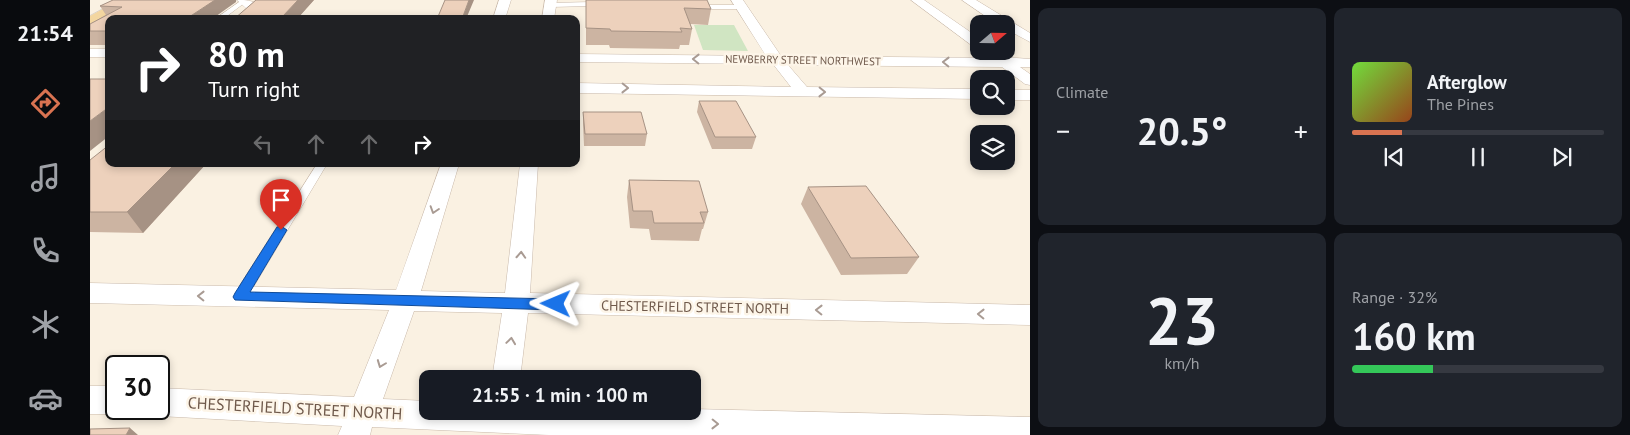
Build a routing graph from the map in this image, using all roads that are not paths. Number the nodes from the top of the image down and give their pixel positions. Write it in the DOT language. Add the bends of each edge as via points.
graph roads {
  1 [pos="130,0"];
  2 [pos="243,0"];
  3 [pos="506,0"];
  4 [pos="599,0"];
  5 [pos="702,0"];
  6 [pos="918,0"];
  7 [pos="968,0"];
  8 [pos="550,3"];
  9 [pos="739,4"];
  10 [pos="223,15"];
  11 [pos="248,15"];
  12 [pos="500,15"];
  13 [pos="992,15"];
  14 [pos="90,22"];
  15 [pos="1015,29"];
  16 [pos="970,38"];
  17 [pos="1030,38"];
  18 [pos="90,52"];
  19 [pos="105,53"];
  20 [pos="580,58"];
  21 [pos="776,59"];
  22 [pos="1001,60"];
  23 [pos="1004,62"];
  24 [pos="1030,63"];
  25 [pos="1030,81"];
  26 [pos="580,88"];
  27 [pos="802,91"];
  28 [pos="970,94"];
  29 [pos="1015,94"];
  30 [pos="1030,95"];
  31 [pos="320,167"];
  32 [pos="449,167"];
  33 [pos="529,167"];
  34 [pos="90,293"];
  35 [pos="240,297"];
  36 [pos="405,301"];
  37 [pos="516,303"];
  38 [pos="1030,315"];
  39 [pos="507,370"];
  40 [pos="90,400"];
  41 [pos="105,400"];
  42 [pos="170,403"];
  43 [pos="500,422"];
  44 [pos="359,423"];
  45 [pos="1030,432"];
  1 -- 14 [label="main road"];
  2 -- 10 [label="lane"];
  2 -- 11 [label="street" via="253,6 254,11"];
  3 -- 12 [label="street"];
  4 -- 8 [label="lane" via="592,4"];
  5 -- 9 [label="lane" via="706,7"];
  6 -- 16 [label="street"];
  7 -- 13 [label="street"];
  9 -- 21 [label="street"];
  15 -- 17 [label="street"];
  18 -- 19 [label="street"];
  21 -- 20 [label="street, NEWBERRY STREET NORTHWEST, one-way"];
  23 -- 21 [label="street, NEWBERRY STREET NORTHWEST, one-way"];
  21 -- 27 [label="street"];
  22 -- 23 [label="street"];
  23 -- 24 [label="street, NEWBERRY STREET NORTHWEST"];
  23 -- 25 [label="street"];
  26 -- 27 [label="street, one-way"];
  27 -- 28 [label="street, one-way"];
  29 -- 30 [label="street"];
  31 -- 35 [label="lane"];
  32 -- 36 [label="street, one-way"];
  37 -- 33 [label="street, one-way"];
  35 -- 34 [label="street, CHESTERFIELD STREET NORTH, one-way"];
  35 -- 36 [label="street, CHESTERFIELD STREET NORTH"];
  36 -- 37 [label="street, CHESTERFIELD STREET NORTH"];
  36 -- 44 [label="street, one-way"];
  38 -- 37 [label="street, CHESTERFIELD STREET NORTH, one-way"];
  39 -- 37 [label="street, one-way"];
  40 -- 41 [label="street"];
  42 -- 44 [label="street, CHESTERFIELD STREET NORTH"];
  43 -- 44 [label="street, CHESTERFIELD STREET NORTH"];
  43 -- 45 [label="street, CHESTERFIELD STREET NORTH, one-way"];
}
